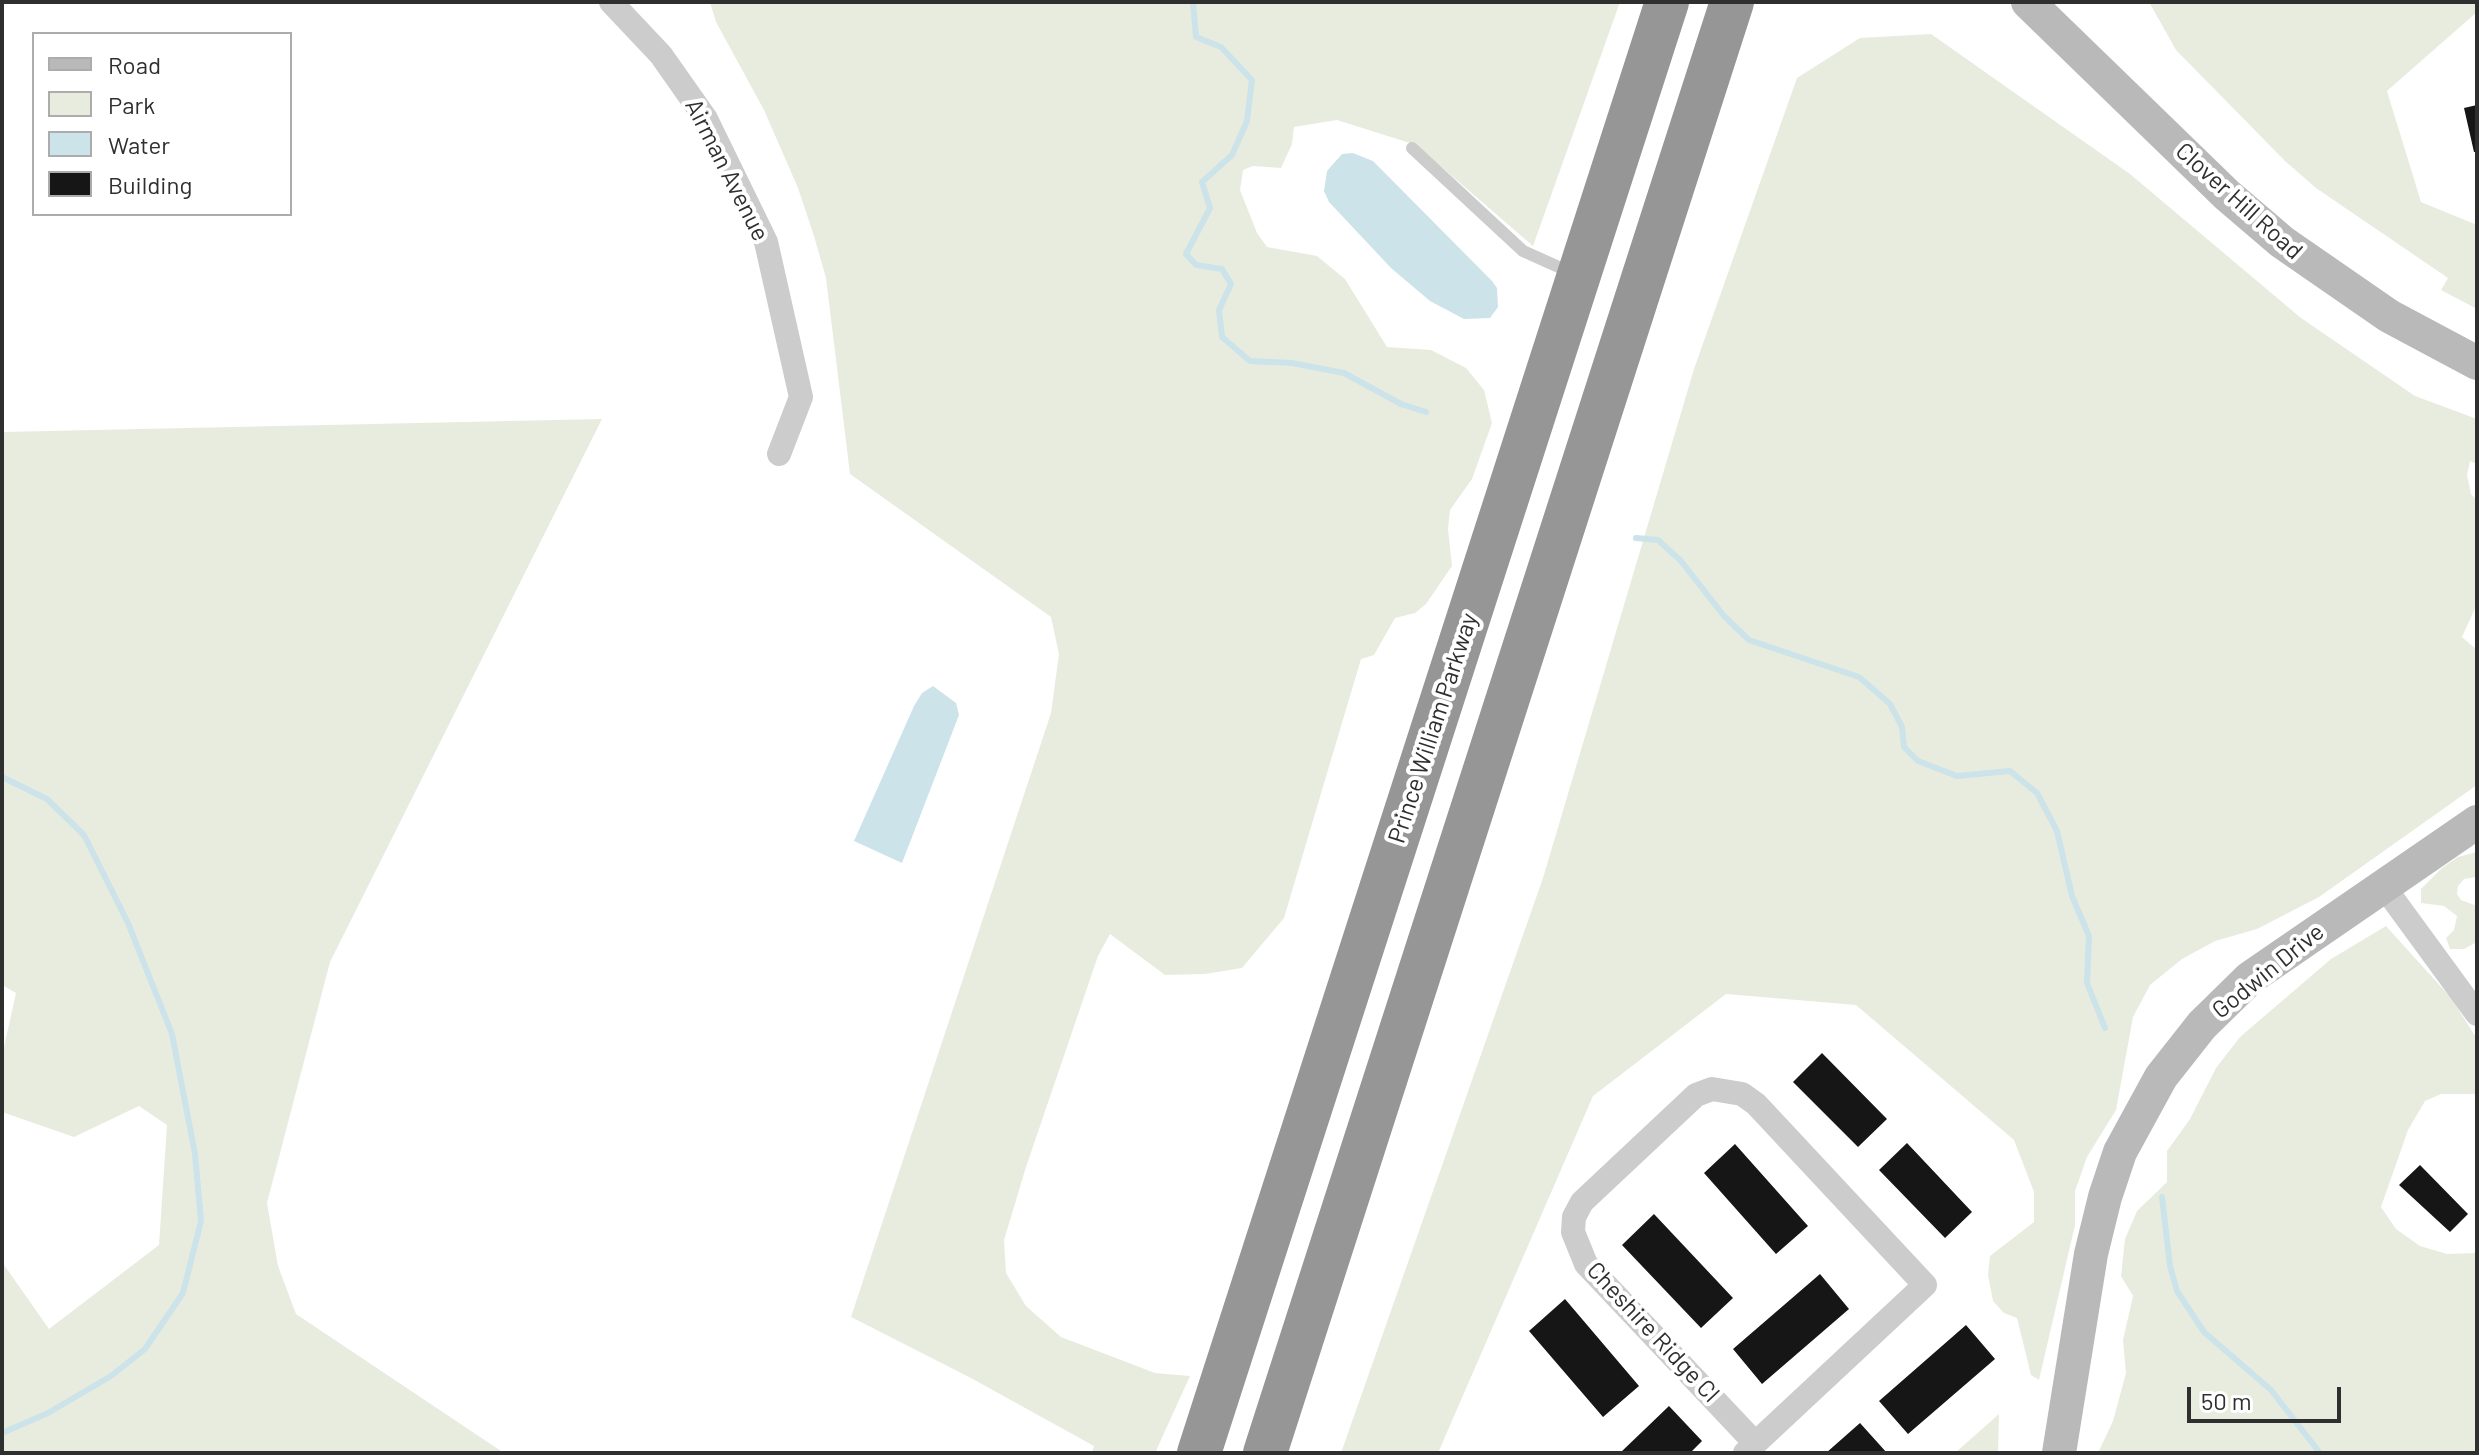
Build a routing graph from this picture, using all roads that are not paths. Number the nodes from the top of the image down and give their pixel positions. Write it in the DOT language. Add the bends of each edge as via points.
graph roads {
  1 [pos="611,2"];
  2 [pos="1667,2"];
  3 [pos="2028,2"];
  4 [pos="1732,8"];
  5 [pos="1412,148"];
  6 [pos="1579,275"];
  7 [pos="2477,363"];
  8 [pos="779,454"];
  9 [pos="2477,822"];
  10 [pos="2382,884"];
  11 [pos="2477,1014"];
  12 [pos="1750,1448"];
  13 [pos="1199,1453"];
  14 [pos="1265,1453"];
  15 [pos="2059,1453"];
  1 -- 8 [label="street, Airman Avenue" via="661,55 706,119 766,242 801,397"];
  2 -- 6 [label="highway, Prince William Parkway"];
  3 -- 7 [label="street, Clover Hill Road" via="2282,242 2389,316"];
  4 -- 14 [label="highway"];
  5 -- 6 [label="lane" via="1523,251"];
  6 -- 13 [label="highway, Prince William Parkway"];
  9 -- 10 [label="street, Godwin Drive"];
  10 -- 11 [label="street"];
  10 -- 15 [label="street, Godwin Drive" via="2279,955 2222,1004 2171,1061 2141,1109 2120,1152 2091,1254"];
  12 -- 12 [label="street, Cheshire Ridge Cl" via="1925,1285 1756,1104 1726,1089 1696,1095 1582,1202 1573,1232 1586,1264"];
}
